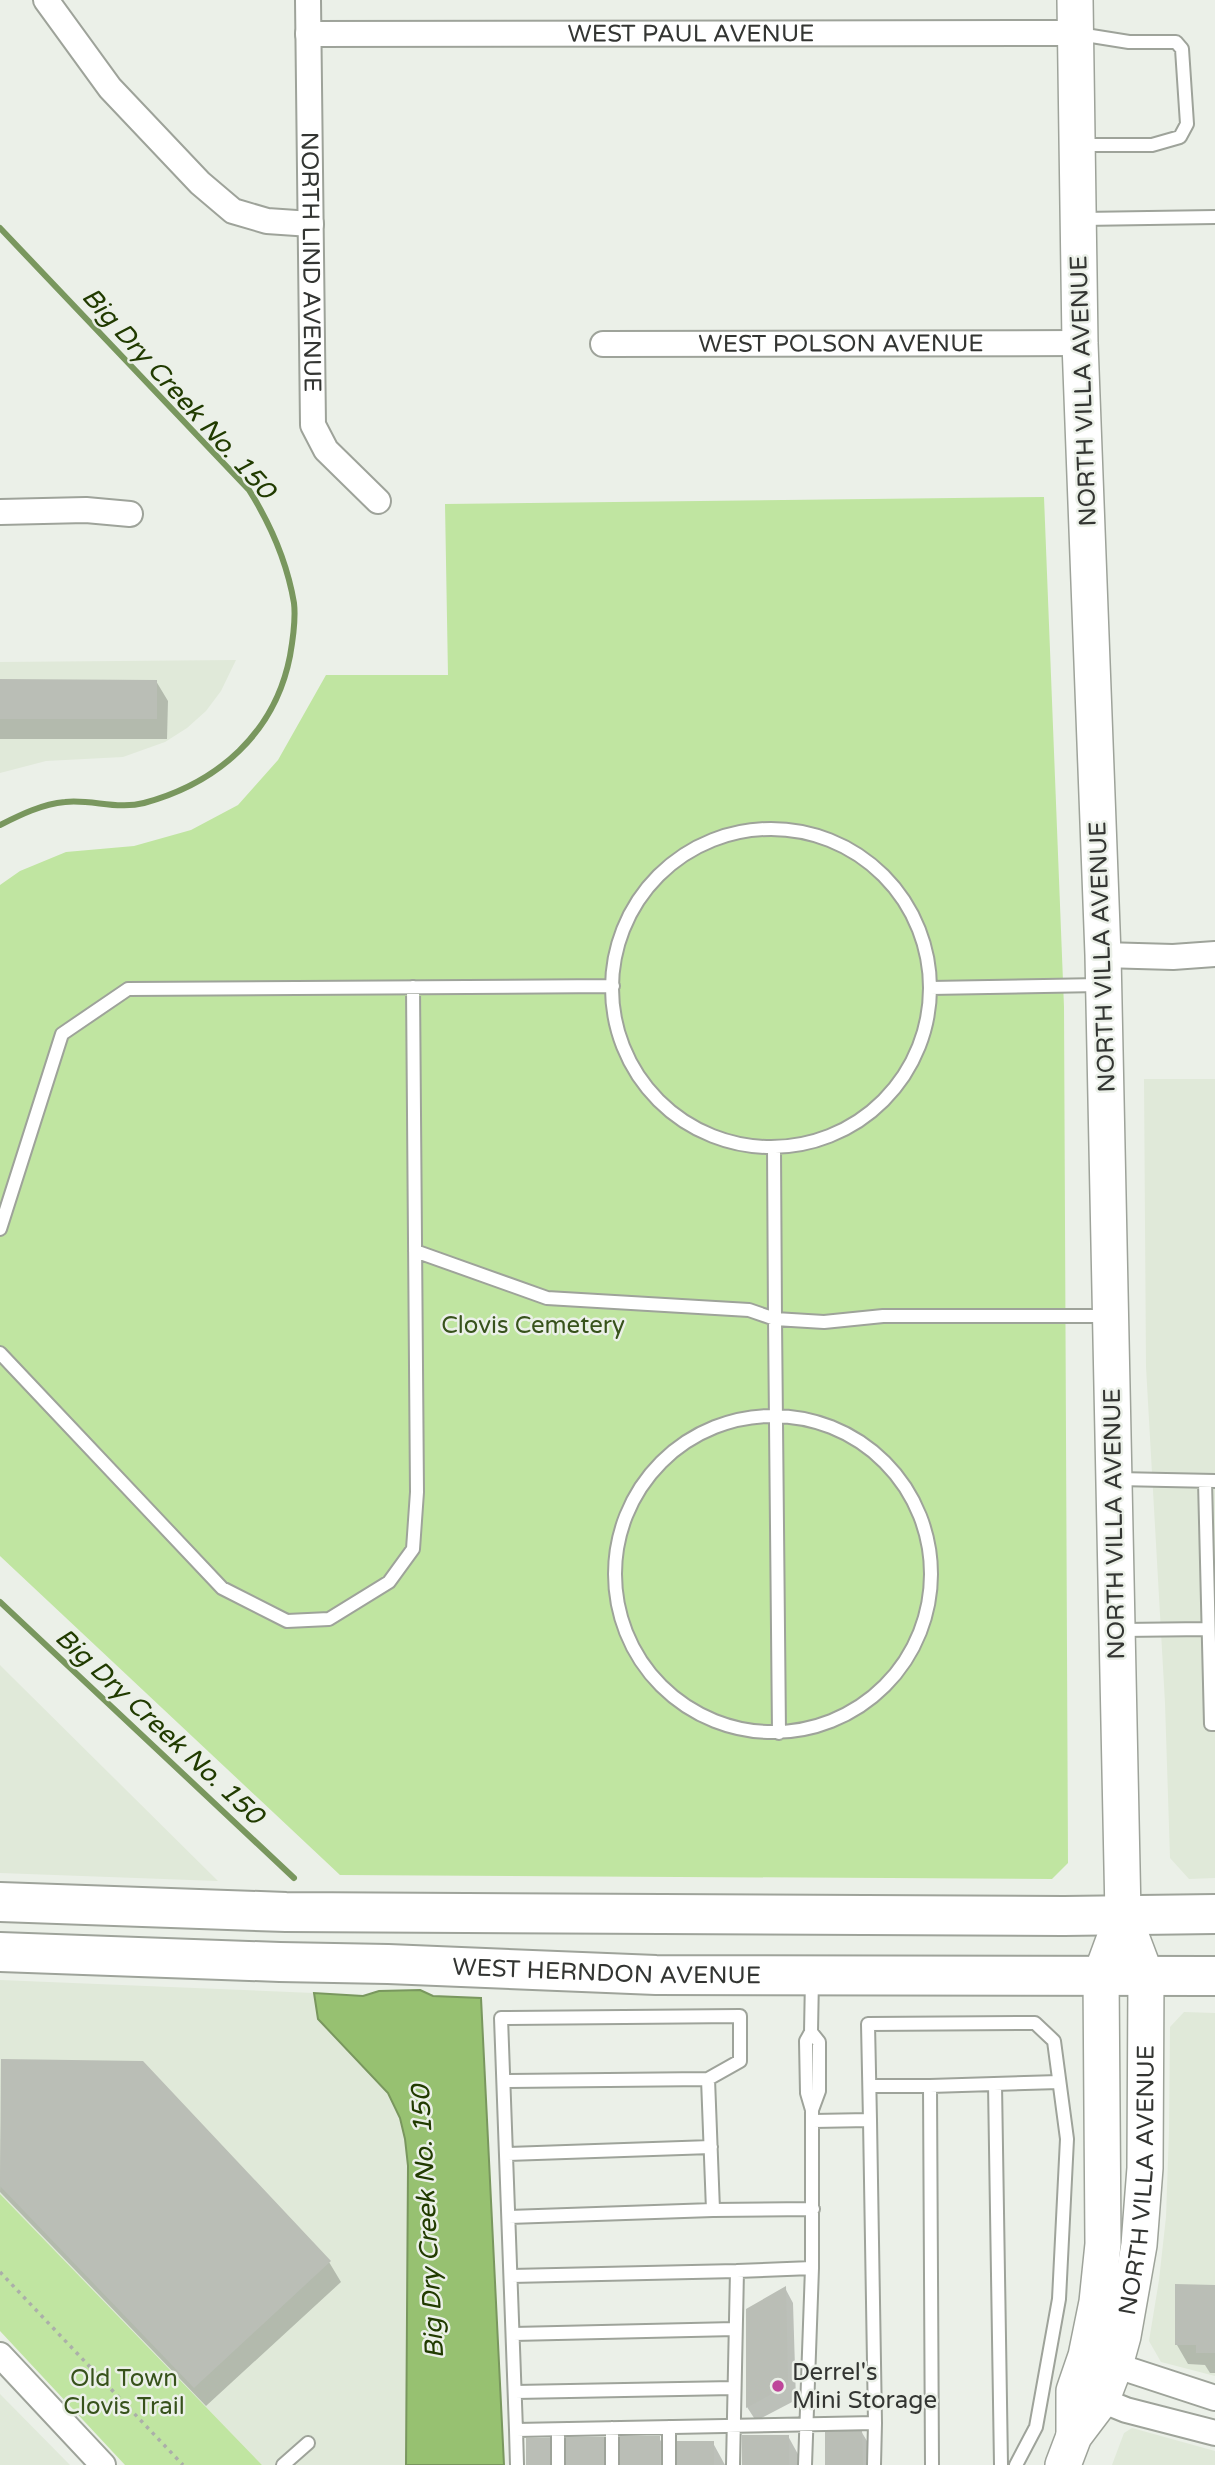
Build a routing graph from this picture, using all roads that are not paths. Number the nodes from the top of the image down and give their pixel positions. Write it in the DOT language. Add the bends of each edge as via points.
graph roads {
  1 [pos="46,0"];
  2 [pos="307,0"];
  3 [pos="1075,17"];
  4 [pos="308,34"];
  5 [pos="1077,145"];
  6 [pos="1215,217"];
  7 [pos="1078,219"];
  8 [pos="311,224"];
  9 [pos="1080,343"];
  10 [pos="603,344"];
  11 [pos="378,501"];
  12 [pos="0,512"];
  13 [pos="130,514"];
  14 [pos="1215,954"];
  15 [pos="1104,970"];
  16 [pos="613,986"];
  17 [pos="413,988"];
  18 [pos="930,988"];
  19 [pos="774,1148"];
  20 [pos="0,1229"];
  21 [pos="415,1251"];
  22 [pos="1109,1316"];
  23 [pos="775,1319"];
  24 [pos="0,1353"];
  25 [pos="776,1415"];
  26 [pos="1113,1478"];
  27 [pos="1210,1481"];
  28 [pos="1208,1629"];
  29 [pos="1116,1630"];
  30 [pos="1215,1724"];
  31 [pos="779,1733"];
  32 [pos="0,1902"];
  33 [pos="1123,1914"];
  34 [pos="1215,1914"];
  35 [pos="0,1952"];
  36 [pos="1101,1975"];
  37 [pos="812,1976"];
  38 [pos="1146,1976"];
  39 [pos="1215,1976"];
  40 [pos="708,2079"];
  41 [pos="503,2081"];
  42 [pos="1059,2082"];
  43 [pos="995,2084"];
  44 [pos="870,2086"];
  45 [pos="930,2086"];
  46 [pos="813,2115"];
  47 [pos="870,2120"];
  48 [pos="711,2147"];
  49 [pos="507,2154"];
  50 [pos="813,2209"];
  51 [pos="713,2210"];
  52 [pos="509,2217"];
  53 [pos="812,2269"];
  54 [pos="737,2271"];
  55 [pos="511,2276"];
  56 [pos="735,2329"];
  57 [pos="513,2334"];
  58 [pos="0,2356"];
  59 [pos="1101,2361"];
  60 [pos="734,2388"];
  61 [pos="515,2392"];
  62 [pos="1088,2395"];
  63 [pos="1215,2398"];
  64 [pos="874,2423"];
  65 [pos="805,2424"];
  66 [pos="733,2426"];
  67 [pos="669,2427"];
  68 [pos="612,2428"];
  69 [pos="516,2430"];
  70 [pos="558,2430"];
  71 [pos="1215,2433"];
  72 [pos="308,2443"];
  73 [pos="1068,2451"];
  74 [pos="103,2465"];
  75 [pos="283,2465"];
  76 [pos="517,2465"];
  77 [pos="558,2465"];
  78 [pos="612,2465"];
  79 [pos="669,2465"];
  80 [pos="733,2465"];
  81 [pos="805,2465"];
  82 [pos="874,2465"];
  83 [pos="932,2465"];
  84 [pos="1001,2465"];
  85 [pos="1016,2465"];
  1 -- 8 [label="street" via="110,88 200,183 233,211 267,221"];
  2 -- 4 [label="street, NORTH LIND AVENUE"];
  3 -- 4 [label="street, WEST PAUL AVENUE"];
  3 -- 5 [label="main road, NORTH VILLA AVENUE"];
  3 -- 5 [label="lane" via="1129,42 1177,42 1182,49 1187,124 1180,137 1152,145"];
  4 -- 8 [label="street, NORTH LIND AVENUE"];
  5 -- 7 [label="main road, NORTH VILLA AVENUE"];
  6 -- 7 [label="lane"];
  7 -- 9 [label="main road, NORTH VILLA AVENUE"];
  8 -- 11 [label="street, NORTH LIND AVENUE" via="313,425 326,450"];
  9 -- 10 [label="street, WEST POLSON AVENUE"];
  9 -- 15 [label="main road, NORTH VILLA AVENUE"];
  12 -- 13 [label="street"];
  14 -- 15 [label="street"];
  15 -- 18 [label="lane"];
  15 -- 22 [label="main road, NORTH VILLA AVENUE"];
  16 -- 17 [label="lane"];
  16 -- 18 [label="lane" via="615,953 633,908 663,871 703,844 750,830 797,831 839,844 875,867 904,899 923,937"];
  16 -- 19 [label="lane" via="622,1047 647,1088 682,1121 726,1141"];
  17 -- 20 [label="lane" via="128,989 62,1034"];
  17 -- 21 [label="lane"];
  18 -- 19 [label="lane" via="928,1021 913,1062 889,1097 855,1124 816,1141"];
  19 -- 23 [label="lane"];
  21 -- 23 [label="lane" via="547,1298 749,1310"];
  21 -- 24 [label="lane" via="417,1492 413,1549 389,1582 329,1619 287,1622 222,1588"];
  22 -- 23 [label="lane"];
  22 -- 26 [label="main road, NORTH VILLA AVENUE"];
  23 -- 25 [label="lane"];
  25 -- 31 [label="lane"];
  25 -- 31 [label="lane" via="820,1422 860,1441 894,1470 918,1507 931,1550 932,1595 919,1638 896,1676 863,1706 823,1725"];
  25 -- 31 [label="lane" via="730,1421 688,1440 652,1469 628,1508 615,1553 615,1598 629,1643 654,1681 690,1710 733,1728"];
  26 -- 27 [label="lane"];
  26 -- 29 [label="main road, NORTH VILLA AVENUE"];
  27 -- 28 [label="lane"];
  28 -- 29 [label="lane"];
  28 -- 30 [label="lane" via="1211,1724"];
  29 -- 33 [label="main road, NORTH VILLA AVENUE"];
  32 -- 33 [label="main road" via="299,1912"];
  33 -- 34 [label="main road"];
  33 -- 36 [label="main road, NORTH VILLA AVENUE"];
  33 -- 38 [label="main road, NORTH VILLA AVENUE"];
  35 -- 37 [label="main road, WEST HERNDON AVENUE" via="656,1975"];
  36 -- 37 [label="main road, WEST HERNDON AVENUE"];
  36 -- 38 [label="main road, WEST HERNDON AVENUE"];
  36 -- 59 [label="main road, NORTH VILLA AVENUE" via="1103,2244 1097,2302"];
  37 -- 46 [label="lane" via="811,2032 806,2042 807,2092"];
  38 -- 39 [label="main road, WEST HERNDON AVENUE"];
  38 -- 59 [label="main road, NORTH VILLA AVENUE" via="1145,2168 1139,2245 1123,2336"];
  40 -- 41 [label="lane"];
  40 -- 41 [label="lane" via="740,2061 740,2016 501,2018"];
  40 -- 48 [label="lane"];
  41 -- 49 [label="lane"];
  42 -- 43 [label="lane"];
  42 -- 44 [label="lane" via="1054,2042 1035,2023 868,2024"];
  42 -- 85 [label="lane" via="1067,2139 1059,2298 1036,2427"];
  43 -- 45 [label="lane"];
  43 -- 84 [label="lane"];
  44 -- 45 [label="lane"];
  44 -- 47 [label="lane"];
  45 -- 83 [label="lane"];
  46 -- 47 [label="lane"];
  46 -- 50 [label="lane"];
  47 -- 64 [label="lane"];
  48 -- 49 [label="lane"];
  48 -- 51 [label="lane"];
  49 -- 52 [label="lane"];
  50 -- 51 [label="lane"];
  50 -- 53 [label="lane"];
  51 -- 52 [label="lane"];
  52 -- 55 [label="lane"];
  53 -- 54 [label="lane"];
  53 -- 65 [label="lane"];
  54 -- 55 [label="lane"];
  54 -- 56 [label="lane"];
  55 -- 57 [label="lane"];
  56 -- 57 [label="lane"];
  56 -- 60 [label="lane"];
  57 -- 61 [label="lane"];
  58 -- 74 [label="street"];
  59 -- 62 [label="main road, NORTH VILLA AVENUE"];
  59 -- 63 [label="street"];
  60 -- 61 [label="lane"];
  60 -- 66 [label="lane"];
  61 -- 69 [label="lane"];
  62 -- 71 [label="street"];
  62 -- 73 [label="main road, NORTH VILLA AVENUE"];
  64 -- 65 [label="lane"];
  64 -- 82 [label="lane"];
  65 -- 66 [label="lane"];
  65 -- 81 [label="lane"];
  66 -- 67 [label="lane"];
  66 -- 80 [label="lane"];
  67 -- 68 [label="lane"];
  67 -- 79 [label="lane"];
  68 -- 70 [label="lane"];
  68 -- 78 [label="lane"];
  69 -- 70 [label="lane"];
  69 -- 76 [label="lane"];
  70 -- 77 [label="lane"];
  72 -- 75 [label="lane"];
}
